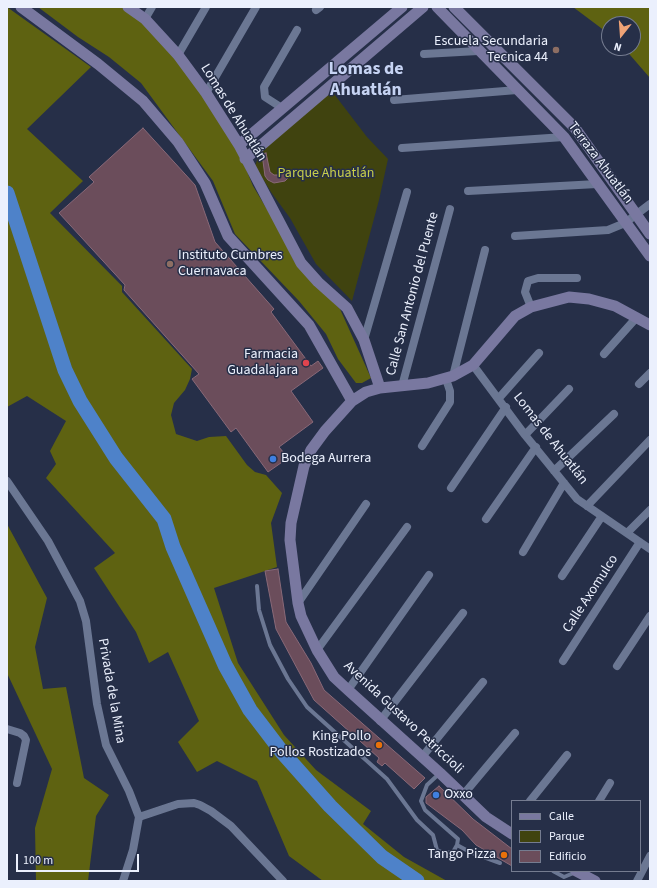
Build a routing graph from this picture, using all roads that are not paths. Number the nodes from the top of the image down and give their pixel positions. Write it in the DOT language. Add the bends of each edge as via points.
graph roads {
  1 [pos="21,7"];
  2 [pos="128,7"];
  3 [pos="152,7"];
  4 [pos="206,7"];
  5 [pos="256,7"];
  6 [pos="402,7"];
  7 [pos="422,7"];
  8 [pos="437,7"];
  9 [pos="454,7"];
  10 [pos="144,20"];
  11 [pos="297,30"];
  12 [pos="478,51"];
  13 [pos="178,54"];
  14 [pos="424,54"];
  15 [pos="517,90"];
  16 [pos="206,92"];
  17 [pos="394,100"];
  18 [pos="282,108"];
  19 [pos="564,137"];
  20 [pos="239,145"];
  21 [pos="402,148"];
  22 [pos="245,160"];
  23 [pos="597,184"];
  24 [pos="468,191"];
  25 [pos="407,192"];
  26 [pos="650,204"];
  27 [pos="450,209"];
  28 [pos="636,215"];
  29 [pos="625,223"];
  30 [pos="650,234"];
  31 [pos="515,236"];
  32 [pos="485,250"];
  33 [pos="650,256"];
  34 [pos="577,278"];
  35 [pos="531,307"];
  36 [pos="637,317"];
  37 [pos="650,325"];
  38 [pos="364,340"];
  39 [pos="539,352"];
  40 [pos="604,354"];
  41 [pos="473,365"];
  42 [pos="650,372"];
  43 [pos="449,378"];
  44 [pos="639,384"];
  45 [pos="402,386"];
  46 [pos="380,388"];
  47 [pos="569,389"];
  48 [pos="499,398"];
  49 [pos="352,401"];
  50 [pos="506,407"];
  51 [pos="614,414"];
  52 [pos="525,435"];
  53 [pos="650,440"];
  54 [pos="422,446"];
  55 [pos="536,447"];
  56 [pos="554,471"];
  57 [pos="7,481"];
  58 [pos="564,483"];
  59 [pos="451,488"];
  60 [pos="366,504"];
  61 [pos="587,506"];
  62 [pos="650,510"];
  63 [pos="602,516"];
  64 [pos="486,519"];
  65 [pos="407,527"];
  66 [pos="628,532"];
  67 [pos="640,542"];
  68 [pos="650,549"];
  69 [pos="523,552"];
  70 [pos="429,575"];
  71 [pos="562,576"];
  72 [pos="257,586"];
  73 [pos="298,604"];
  74 [pos="463,613"];
  75 [pos="650,616"];
  76 [pos="317,650"];
  77 [pos="563,661"];
  78 [pos="617,666"];
  79 [pos="483,682"];
  80 [pos="348,690"];
  81 [pos="380,721"];
  82 [pos="7,729"];
  83 [pos="515,733"];
  84 [pos="567,755"];
  85 [pos="422,757"];
  86 [pos="440,773"];
  87 [pos="17,783"];
  88 [pos="610,783"];
  89 [pos="463,795"];
  90 [pos="531,800"];
  91 [pos="600,800"];
  92 [pos="139,817"];
  93 [pos="510,830"];
  94 [pos="458,845"];
  95 [pos="650,856"];
  96 [pos="500,863"];
  97 [pos="555,872"];
  98 [pos="574,872"];
  99 [pos="578,872"];
  100 [pos="123,881"];
  101 [pos="283,881"];
  102 [pos="595,881"];
  103 [pos="637,881"];
  1 -- 49 [label="street" via="143,101 178,142 205,183 228,236 309,325"];
  2 -- 10 [label="street, Lomas de Ahuatlán"];
  3 -- 10 [label="street"];
  4 -- 13 [label="street"];
  5 -- 16 [label="street"];
  6 -- 18 [label="street"];
  7 -- 22 [label="street"];
  8 -- 12 [label="street, Terraza Ahuatlán"];
  9 -- 28 [label="street, Terraza Ahuatlán" via="575,128"];
  10 -- 13 [label="street, Lomas de Ahuatlán"];
  11 -- 18 [label="street" via="263,92 265,97"];
  12 -- 14 [label="street"];
  12 -- 15 [label="street, Terraza Ahuatlán"];
  13 -- 16 [label="street, Lomas de Ahuatlán"];
  15 -- 17 [label="street"];
  15 -- 19 [label="street, Terraza Ahuatlán"];
  16 -- 20 [label="street, Lomas de Ahuatlán"];
  18 -- 20 [label="street"];
  19 -- 21 [label="street"];
  19 -- 23 [label="street, Terraza Ahuatlán"];
  20 -- 22 [label="street, Lomas de Ahuatlán"];
  22 -- 38 [label="street, Lomas de Ahuatlán" via="301,263 347,308"];
  23 -- 24 [label="street"];
  23 -- 29 [label="street, Terraza Ahuatlán"];
  25 -- 38 [label="street"];
  26 -- 28 [label="street"];
  27 -- 45 [label="street, Calle San Antonio del Puente"];
  28 -- 29 [label="street"];
  28 -- 30 [label="street, Terraza Ahuatlán"];
  29 -- 31 [label="street" via="603,232"];
  29 -- 33 [label="street, Terraza Ahuatlán"];
  32 -- 43 [label="street"];
  34 -- 35 [label="street" via="538,278 528,281 525,292"];
  35 -- 36 [label="street" via="569,297 615,306"];
  35 -- 41 [label="street" via="515,316"];
  36 -- 37 [label="street"];
  36 -- 40 [label="street"];
  38 -- 46 [label="street, Lomas de Ahuatlán"];
  39 -- 48 [label="street"];
  41 -- 43 [label="street, Avenida Gustavo Petriccioli"];
  41 -- 48 [label="street, Lomas de Ahuatlán"];
  42 -- 44 [label="street"];
  43 -- 45 [label="street, Avenida Gustavo Petriccioli"];
  43 -- 54 [label="street" via="450,402"];
  45 -- 46 [label="street, Avenida Gustavo Petriccioli"];
  46 -- 49 [label="street, Avenida Gustavo Petriccioli" via="366,392"];
  47 -- 52 [label="street"];
  48 -- 50 [label="street, Lomas de Ahuatlán"];
  49 -- 73 [label="street, Avenida Gustavo Petriccioli" via="325,431 311,450 304,466 291,523 290,540"];
  50 -- 52 [label="street, Lomas de Ahuatlán"];
  50 -- 59 [label="street"];
  51 -- 56 [label="street"];
  52 -- 55 [label="street, Lomas de Ahuatlán"];
  53 -- 61 [label="street"];
  55 -- 56 [label="street, Lomas de Ahuatlán"];
  55 -- 64 [label="street"];
  56 -- 58 [label="street, Lomas de Ahuatlán"];
  57 -- 92 [label="street, Privada de la Mina" via="48,541 80,601 86,621 96,697 106,745"];
  58 -- 61 [label="street, Lomas de Ahuatlán" via="577,499"];
  58 -- 69 [label="street"];
  60 -- 73 [label="street"];
  61 -- 63 [label="street, Lomas de Ahuatlán"];
  62 -- 66 [label="street"];
  63 -- 66 [label="street, Lomas de Ahuatlán"];
  63 -- 71 [label="street"];
  65 -- 76 [label="street"];
  66 -- 67 [label="street, Lomas de Ahuatlán"];
  67 -- 68 [label="street, Lomas de Ahuatlán"];
  67 -- 77 [label="street, Calle Axomulco"];
  70 -- 80 [label="street"];
  72 -- 94 [label="lane" via="259,610 270,645 306,707 387,779 416,820 433,835 437,850 444,853 453,852"];
  73 -- 76 [label="street, Avenida Gustavo Petriccioli"];
  74 -- 81 [label="street"];
  75 -- 78 [label="street"];
  76 -- 80 [label="street, Avenida Gustavo Petriccioli" via="334,677"];
  79 -- 85 [label="street"];
  80 -- 81 [label="street, Avenida Gustavo Petriccioli"];
  81 -- 85 [label="street, Avenida Gustavo Petriccioli"];
  82 -- 87 [label="street" via="24,736 25,746"];
  83 -- 89 [label="street"];
  84 -- 90 [label="street"];
  85 -- 86 [label="street, Avenida Gustavo Petriccioli"];
  86 -- 89 [label="street, Avenida Gustavo Petriccioli"];
  86 -- 94 [label="lane" via="428,785 421,802 425,810 458,839"];
  88 -- 91 [label="street"];
  89 -- 93 [label="street, Avenida Gustavo Petriccioli" via="486,817"];
  92 -- 100 [label="street" via="133,850"];
  92 -- 101 [label="street" via="178,804 200,805 231,826"];
  94 -- 96 [label="lane"];
  95 -- 103 [label="street"];
  97 -- 98 [label="lane" via="564,877"];
  99 -- 102 [label="street"];
}
